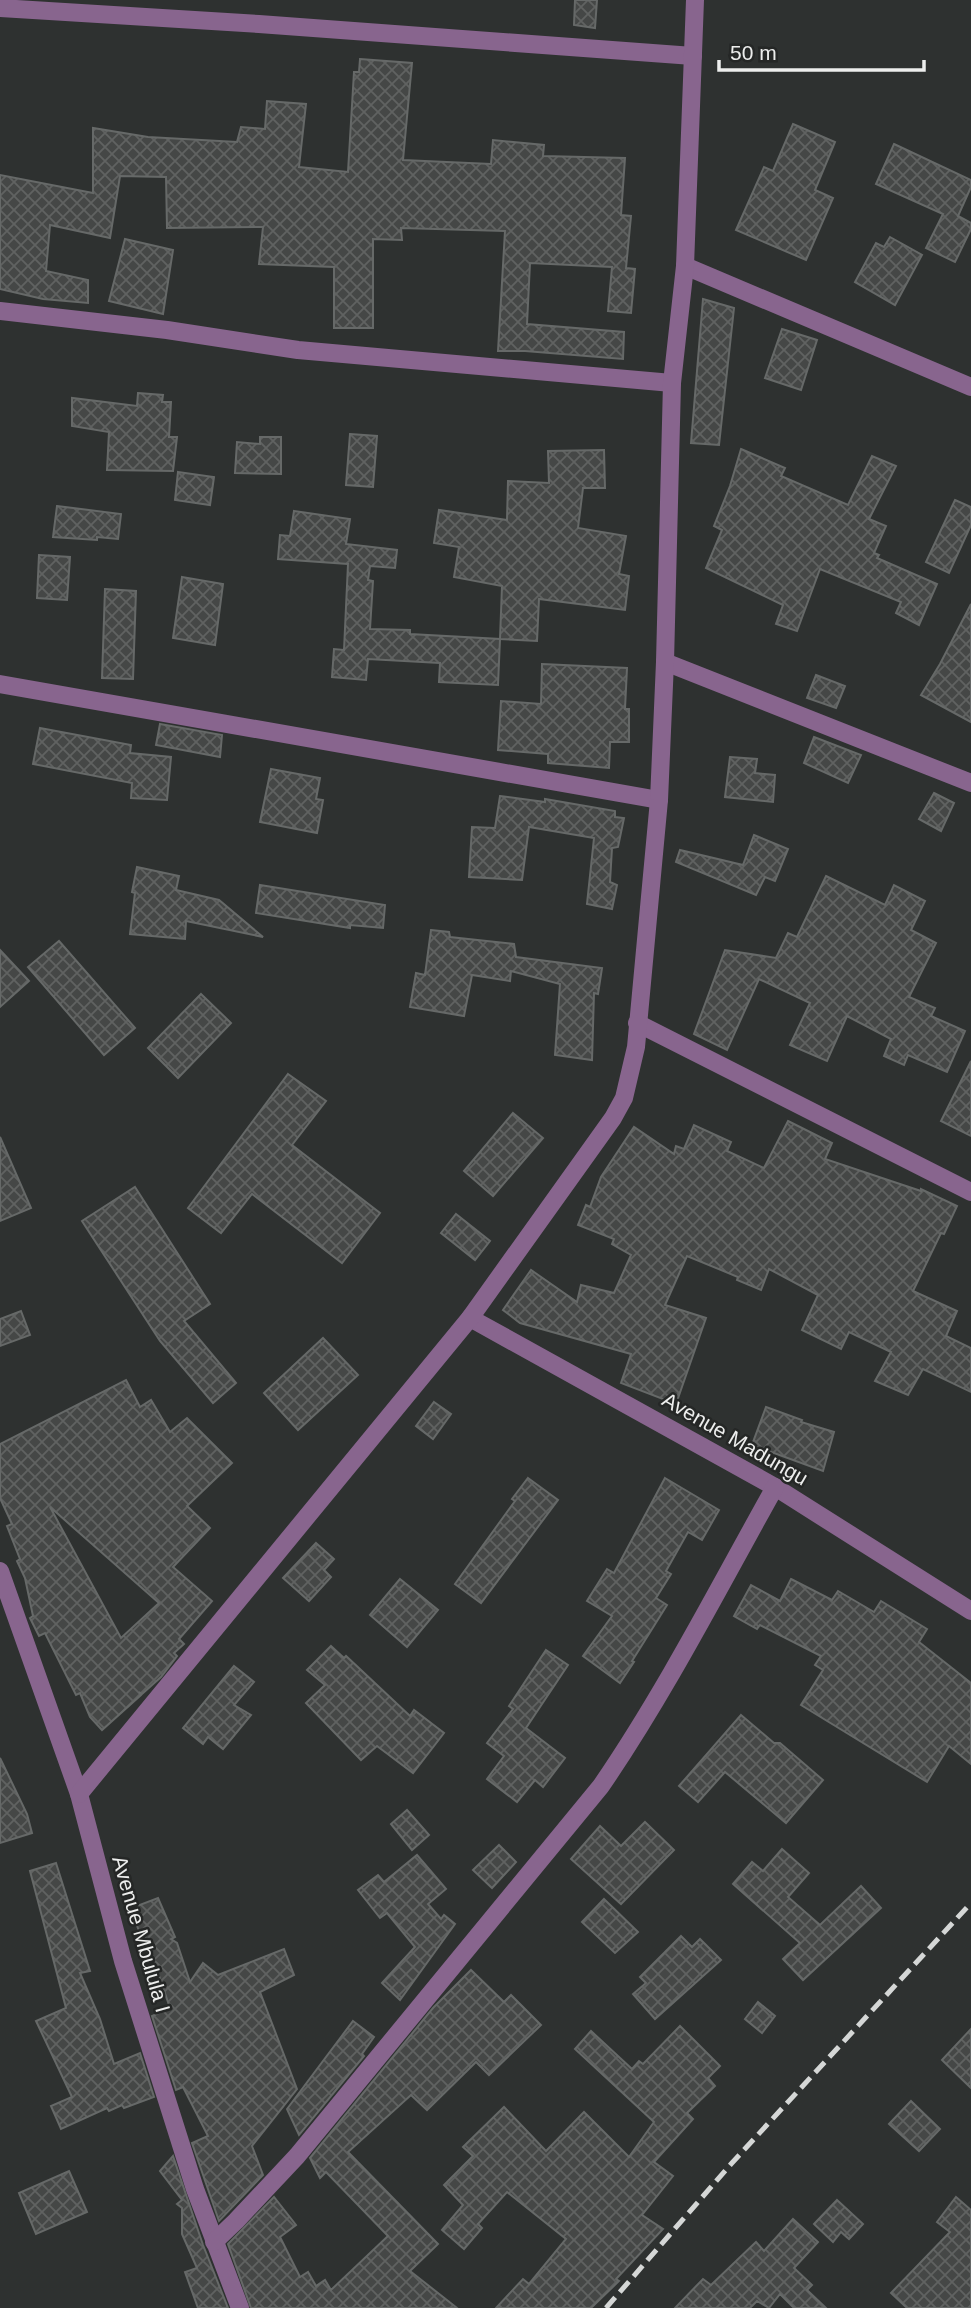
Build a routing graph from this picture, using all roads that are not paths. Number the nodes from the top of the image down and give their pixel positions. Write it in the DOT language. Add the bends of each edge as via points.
graph roads {
  1 [pos="695,0"];
  2 [pos="0,8"];
  3 [pos="692,56"];
  4 [pos="685,266"];
  5 [pos="0,311"];
  6 [pos="672,383"];
  7 [pos="971,387"];
  8 [pos="665,662"];
  9 [pos="0,684"];
  10 [pos="971,783"];
  11 [pos="659,800"];
  12 [pos="637,1023"];
  13 [pos="971,1192"];
  14 [pos="470,1318"];
  15 [pos="775,1487"];
  16 [pos="0,1571"];
  17 [pos="971,1611"];
  18 [pos="79,1794"];
  19 [pos="214,2242"];
  20 [pos="240,2308"];
  1 -- 3 [label="street"];
  2 -- 3 [label="street"];
  3 -- 4 [label="street"];
  4 -- 6 [label="street"];
  4 -- 7 [label="street"];
  5 -- 6 [label="street" via="298,350"];
  6 -- 8 [label="street"];
  8 -- 10 [label="street"];
  8 -- 11 [label="street"];
  9 -- 11 [label="street"];
  11 -- 12 [label="street"];
  12 -- 13 [label="street"];
  12 -- 14 [label="street" via="629,1081 619,1108"];
  14 -- 15 [label="street, Avenue Madungu"];
  14 -- 18 [label="street"];
  15 -- 17 [label="street, Avenue Madungu"];
  15 -- 19 [label="street" via="646,1717 601,1786 296,2156"];
  16 -- 18 [label="street, Avenue Mbulula I"];
  18 -- 19 [label="street, Avenue Mbulula I" via="123,1961"];
  19 -- 20 [label="street, Avenue Mbulula I"];
}
